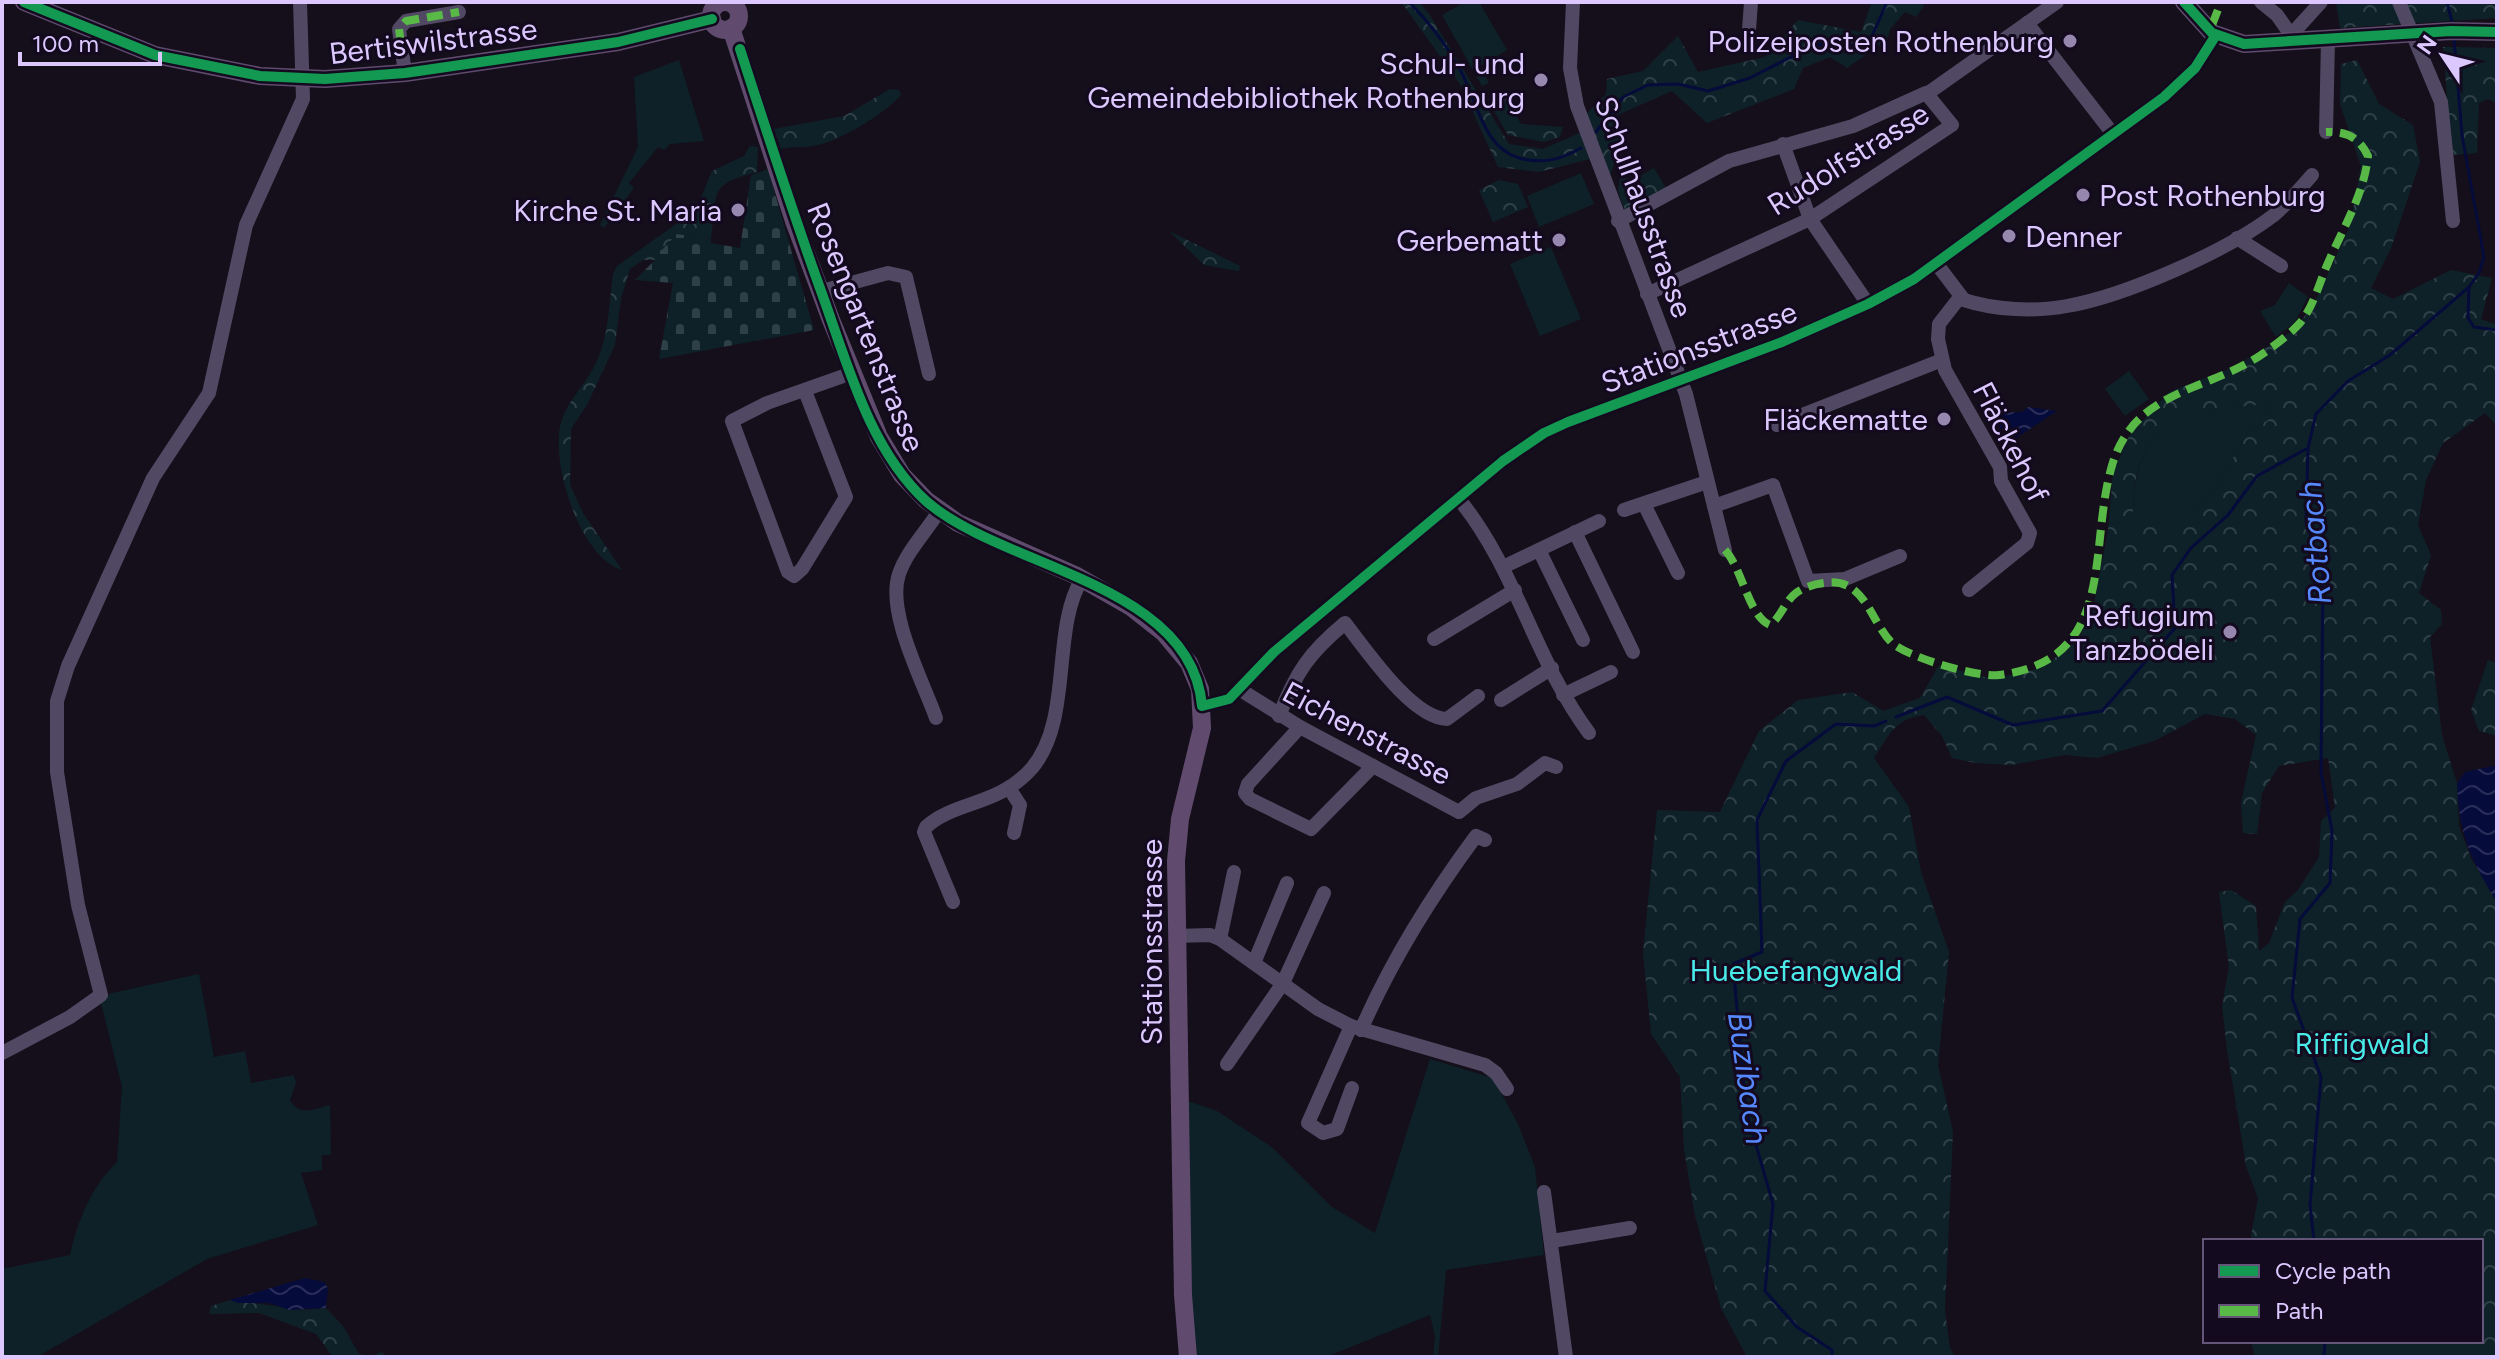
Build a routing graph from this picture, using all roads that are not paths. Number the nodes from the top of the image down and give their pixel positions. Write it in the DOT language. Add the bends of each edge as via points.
graph roads {
  1 [pos="24,2"];
  2 [pos="300,2"];
  3 [pos="1573,2"];
  4 [pos="1751,2"];
  5 [pos="2057,2"];
  6 [pos="2184,2"];
  7 [pos="2261,2"];
  8 [pos="2321,2"];
  9 [pos="2399,2"];
  10 [pos="734,3"];
  11 [pos="2280,8"];
  12 [pos="459,12"];
  13 [pos="712,19"];
  14 [pos="2027,23"];
  15 [pos="731,28"];
  16 [pos="2497,32"];
  17 [pos="2216,35"];
  18 [pos="2290,38"];
  19 [pos="2333,40"];
  20 [pos="1748,44"];
  21 [pos="405,73"];
  22 [pos="303,78"];
  23 [pos="1929,92"];
  24 [pos="2326,132"];
  25 [pos="2113,134"];
  26 [pos="1783,144"];
  27 [pos="2312,175"];
  28 [pos="1810,219"];
  29 [pos="1618,221"];
  30 [pos="2453,221"];
  31 [pos="2237,238"];
  32 [pos="1936,263"];
  33 [pos="2281,266"];
  34 [pos="822,291"];
  35 [pos="1647,294"];
  36 [pos="1960,297"];
  37 [pos="1868,304"];
  38 [pos="1942,360"];
  39 [pos="852,373"];
  40 [pos="929,374"];
  41 [pos="1681,379"];
  42 [pos="805,391"];
  43 [pos="1777,425"];
  44 [pos="1707,482"];
  45 [pos="1458,498"];
  46 [pos="1644,504"];
  47 [pos="1714,506"];
  48 [pos="1624,510"];
  49 [pos="939,511"];
  50 [pos="1599,521"];
  51 [pos="1575,532"];
  52 [pos="1539,550"];
  53 [pos="1725,550"];
  54 [pos="1900,556"];
  55 [pos="1503,567"];
  56 [pos="1678,573"];
  57 [pos="1082,579"];
  58 [pos="1515,590"];
  59 [pos="1969,590"];
  60 [pos="1434,639"];
  61 [pos="1583,640"];
  62 [pos="1633,652"];
  63 [pos="1552,668"];
  64 [pos="1611,672"];
  65 [pos="1239,689"];
  66 [pos="1563,695"];
  67 [pos="1478,696"];
  68 [pos="1501,700"];
  69 [pos="1202,706"];
  70 [pos="1279,716"];
  71 [pos="936,718"];
  72 [pos="1300,727"];
  73 [pos="1589,733"];
  74 [pos="1373,766"];
  75 [pos="1556,767"];
  76 [pos="1009,788"];
  77 [pos="1014,833"];
  78 [pos="1485,840"];
  79 [pos="1234,872"];
  80 [pos="1287,883"];
  81 [pos="1324,893"];
  82 [pos="953,902"];
  83 [pos="1176,936"];
  84 [pos="1220,939"];
  85 [pos="1254,963"];
  86 [pos="1283,983"];
  87 [pos="1356,1028"];
  88 [pos="2,1053"];
  89 [pos="1227,1064"];
  90 [pos="1352,1088"];
  91 [pos="1507,1089"];
  92 [pos="1544,1192"];
  93 [pos="1630,1228"];
  94 [pos="1552,1241"];
  95 [pos="1188,1357"];
  96 [pos="1566,1357"];
  1 -- 22 [label="main road, Bertiswilstrasse" via="155,55 260,76"];
  2 -- 22 [label="street"];
  3 -- 29 [label="street, Schulhausstrasse" via="1570,68 1577,106"];
  4 -- 20 [label="street"];
  5 -- 14 [label="street"];
  6 -- 17 [label="main road"];
  7 -- 11 [label="street"];
  8 -- 18 [label="street"];
  9 -- 30 [label="street" via="2441,102"];
  10 -- 13 [label="main road" via="716,6"];
  10 -- 15 [label="main road" via="739,15"];
  11 -- 18 [label="street"];
  12 -- 21 [label="street" via="406,21 399,29"];
  13 -- 15 [label="main road" via="719,29"];
  13 -- 21 [label="main road, Bertiswilstrasse" via="626,41"];
  14 -- 23 [label="street"];
  14 -- 25 [label="street"];
  15 -- 34 [label="main road, Rosengartenstrasse"];
  16 -- 19 [label="main road"];
  17 -- 18 [label="main road" via="2244,44"];
  17 -- 25 [label="street, Stationsstrasse" via="2183,81"];
  18 -- 19 [label="main road"];
  19 -- 24 [label="street"];
  21 -- 22 [label="main road, Bertiswilstrasse"];
  22 -- 88 [label="street" via="303,99 246,225 209,393 153,478 57,701 57,772 78,905 101,995"];
  23 -- 26 [label="street" via="1853,126"];
  23 -- 28 [label="street, Rudolfstrasse" via="1952,125"];
  25 -- 32 [label="street, Stationsstrasse"];
  26 -- 28 [label="street"];
  26 -- 29 [label="street" via="1729,161"];
  27 -- 31 [label="street" via="2274,215"];
  28 -- 35 [label="street, Rudolfstrasse"];
  28 -- 37 [label="street"];
  29 -- 35 [label="street, Schulhausstrasse"];
  31 -- 33 [label="street"];
  31 -- 36 [label="street" via="2171,270 2068,306 2034,309"];
  32 -- 36 [label="street"];
  32 -- 37 [label="street, Stationsstrasse"];
  34 -- 39 [label="main road, Rosengartenstrasse"];
  34 -- 40 [label="street" via="888,273 906,277"];
  35 -- 41 [label="street, Schulhausstrasse"];
  36 -- 38 [label="street, Fläckehof" via="1939,324"];
  37 -- 41 [label="street, Stationsstrasse"];
  38 -- 43 [label="street"];
  38 -- 59 [label="street, Fläckehof" via="2030,533 2027,543"];
  39 -- 42 [label="street"];
  39 -- 49 [label="main road, Rosengartenstrasse" via="890,458"];
  41 -- 44 [label="street, Schulhausstrasse"];
  41 -- 45 [label="street, Stationsstrasse" via="1544,433"];
  42 -- 42 [label="street" via="753,410 732,424 788,572 794,576 846,497"];
  44 -- 46 [label="street"];
  44 -- 47 [label="street, Schulhausstrasse"];
  45 -- 55 [label="street" via="1483,528"];
  45 -- 65 [label="street, Stationsstrasse" via="1274,652"];
  46 -- 48 [label="street"];
  46 -- 56 [label="street"];
  47 -- 53 [label="street, Schulhausstrasse"];
  47 -- 54 [label="street" via="1773,485 1808,581 1845,579"];
  49 -- 57 [label="main road, Rosengartenstrasse"];
  49 -- 71 [label="street" via="899,572 895,596"];
  50 -- 51 [label="street"];
  51 -- 52 [label="street"];
  51 -- 62 [label="street"];
  52 -- 55 [label="street"];
  52 -- 61 [label="street"];
  55 -- 58 [label="street"];
  57 -- 69 [label="main road, Rosengartenstrasse" via="1143,615 1178,646 1197,680"];
  57 -- 76 [label="street" via="1071,601 1060,686 1042,752"];
  58 -- 60 [label="street"];
  58 -- 63 [label="street"];
  63 -- 66 [label="street"];
  63 -- 68 [label="street"];
  64 -- 66 [label="street"];
  65 -- 69 [label="street, Stationsstrasse" via="1226,701"];
  65 -- 70 [label="street, Eichenstrasse"];
  66 -- 73 [label="street"];
  67 -- 70 [label="street" via="1447,719 1425,714 1345,623 1295,674"];
  69 -- 83 [label="main road, Stationsstrasse" via="1200,744 1179,833"];
  70 -- 72 [label="street, Eichenstrasse"];
  72 -- 74 [label="street, Eichenstrasse"];
  72 -- 74 [label="street" via="1248,784 1245,793 1250,799 1311,829"];
  74 -- 75 [label="street, Eichenstrasse" via="1459,812 1476,798 1517,784 1545,763"];
  76 -- 77 [label="street" via="1020,805"];
  76 -- 82 [label="street" via="926,827"];
  78 -- 87 [label="street" via="1476,836 1420,913"];
  79 -- 84 [label="street"];
  80 -- 85 [label="street"];
  81 -- 86 [label="street"];
  83 -- 84 [label="street"];
  83 -- 95 [label="main road, Stationsstrasse"];
  84 -- 85 [label="street"];
  85 -- 86 [label="street"];
  86 -- 87 [label="street"];
  86 -- 89 [label="street"];
  87 -- 90 [label="street" via="1308,1123 1323,1133 1337,1129"];
  87 -- 91 [label="street" via="1485,1065"];
  92 -- 94 [label="street"];
  93 -- 94 [label="street"];
  94 -- 96 [label="street"];
}
